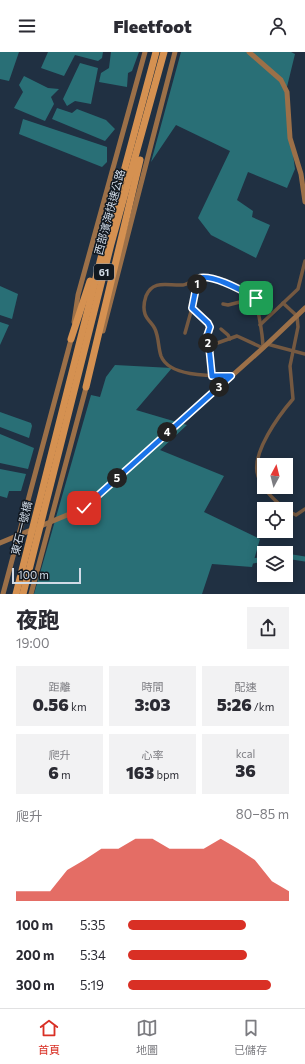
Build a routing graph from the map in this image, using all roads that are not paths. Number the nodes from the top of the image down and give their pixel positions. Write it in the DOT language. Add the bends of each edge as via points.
graph roads {
  1 [pos="145,52"];
  2 [pos="156,52"];
  3 [pos="164,52"];
  4 [pos="175,52"];
  5 [pos="249,52"];
  6 [pos="152,84"];
  7 [pos="305,202"];
  8 [pos="305,260"];
  9 [pos="198,278"];
  10 [pos="256,298"];
  11 [pos="283,303"];
  12 [pos="223,304"];
  13 [pos="192,308"];
  14 [pos="305,308"];
  15 [pos="297,316"];
  16 [pos="260,325"];
  17 [pos="221,329"];
  18 [pos="185,333"];
  19 [pos="71,339"];
  20 [pos="230,339"];
  21 [pos="209,346"];
  22 [pos="265,346"];
  23 [pos="292,352"];
  24 [pos="305,354"];
  25 [pos="212,376"];
  26 [pos="231,376"];
  27 [pos="86,387"];
  28 [pos="46,493"];
  29 [pos="278,502"];
  30 [pos="305,509"];
  31 [pos="293,513"];
  32 [pos="50,523"];
  33 [pos="18,535"];
  34 [pos="0,543"];
  35 [pos="3,594"];
  36 [pos="16,594"];
  37 [pos="23,594"];
  38 [pos="31,594"];
  1 -- 19 [label="street" via="78,295"];
  2 -- 6 [label="highway, 西部濱海快速公路 / 61"];
  3 -- 6 [label="highway, 西部濱海快速公路 / 61"];
  4 -- 27 [label="street" via="101,339"];
  5 -- 7 [label="street" via="281,80 287,92 290,138 301,174"];
  6 -- 19 [label="highway" via="125,154 88,289"];
  6 -- 27 [label="highway" via="142,152"];
  6 -- 28 [label="highway, 西部濱海快速公路 / 61"];
  8 -- 11 [label="street" via="298,289"];
  9 -- 10 [label="street" via="212,278"];
  9 -- 13 [label="street"];
  9 -- 25 [label="street" via="185,285 154,286 144,301 144,310 155,328 165,363 175,369"];
  10 -- 12 [label="street"];
  10 -- 16 [label="street"];
  11 -- 15 [label="street"];
  11 -- 16 [label="street"];
  13 -- 18 [label="street"];
  13 -- 21 [label="street" via="210,327 206,339"];
  14 -- 15 [label="street"];
  15 -- 22 [label="street"];
  15 -- 23 [label="street" via="298,327"];
  16 -- 22 [label="street"];
  17 -- 20 [label="street"];
  19 -- 33 [label="street"];
  20 -- 21 [label="street"];
  20 -- 22 [label="street" via="237,336"];
  21 -- 25 [label="street"];
  22 -- 23 [label="street"];
  22 -- 26 [label="street"];
  23 -- 24 [label="street"];
  23 -- 29 [label="street" via="290,366 293,399 277,419 266,440 257,467 257,475 267,492"];
  25 -- 26 [label="street"];
  26 -- 32 [label="street" via="84,508"];
  27 -- 32 [label="street"];
  28 -- 36 [label="highway, 東石一號橋 / 61"];
  28 -- 37 [label="highway, 東石一號橋 / 61"];
  30 -- 31 [label="street" via="296,515"];
  32 -- 33 [label="street"];
  32 -- 38 [label="street"];
  33 -- 34 [label="street"];
  33 -- 35 [label="street"];
}
